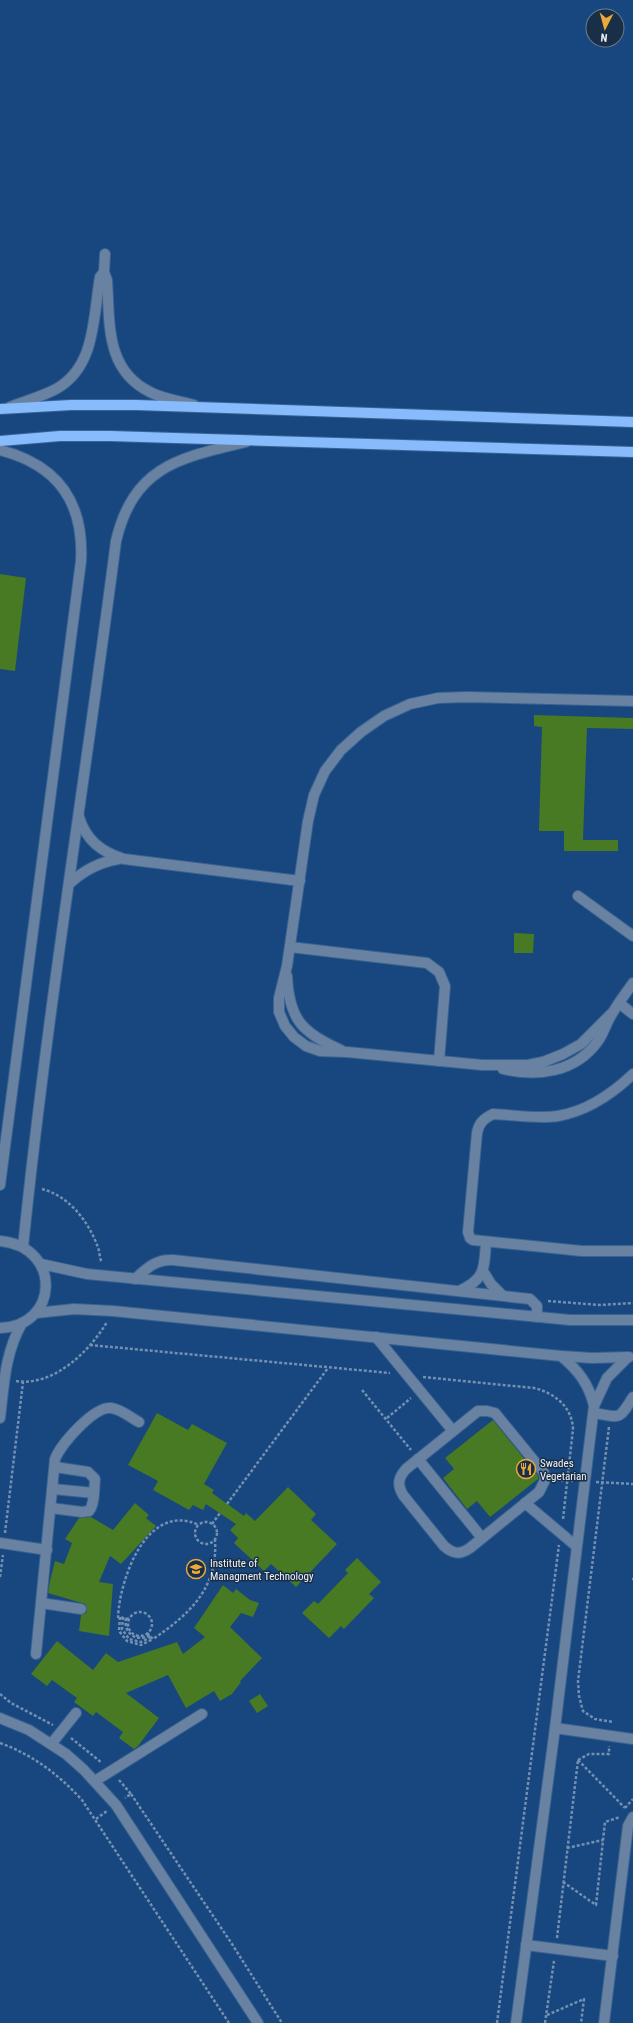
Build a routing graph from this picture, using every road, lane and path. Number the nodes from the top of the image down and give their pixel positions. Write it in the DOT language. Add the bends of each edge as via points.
graph roads {
  1 [pos="105,254"];
  2 [pos="104,272"];
  3 [pos="202,407"];
  4 [pos="4,408"];
  5 [pos="633,422"];
  6 [pos="252,440"];
  7 [pos="0,441"];
  8 [pos="0,450"];
  9 [pos="633,452"];
  10 [pos="633,701"];
  11 [pos="79,815"];
  12 [pos="124,859"];
  13 [pos="300,881"];
  14 [pos="69,884"];
  15 [pos="578,896"];
  16 [pos="633,936"];
  17 [pos="290,947"];
  18 [pos="633,983"];
  19 [pos="619,1003"];
  20 [pos="633,1014"];
  21 [pos="439,1061"];
  22 [pos="633,1074"];
  23 [pos="0,1184"];
  24 [pos="29,1186"];
  25 [pos="0,1241"];
  26 [pos="486,1242"];
  27 [pos="24,1247"];
  28 [pos="633,1251"];
  29 [pos="41,1264"];
  30 [pos="483,1271"];
  31 [pos="108,1276"];
  32 [pos="135,1279"];
  33 [pos="459,1291"];
  34 [pos="502,1295"];
  35 [pos="534,1301"];
  36 [pos="633,1303"];
  37 [pos="113,1311"];
  38 [pos="36,1313"];
  39 [pos="537,1317"];
  40 [pos="633,1320"];
  41 [pos="22,1323"];
  42 [pos="0,1328"];
  43 [pos="376,1337"];
  44 [pos="561,1356"];
  45 [pos="630,1357"];
  46 [pos="328,1368"];
  47 [pos="4,1380"];
  48 [pos="23,1382"];
  49 [pos="362,1390"];
  50 [pos="420,1391"];
  51 [pos="633,1397"];
  52 [pos="594,1409"];
  53 [pos="630,1409"];
  54 [pos="610,1416"];
  55 [pos="0,1418"];
  56 [pos="387,1418"];
  57 [pos="139,1422"];
  58 [pos="453,1431"];
  59 [pos="418,1459"];
  60 [pos="55,1467"];
  61 [pos="53,1489"];
  62 [pos="94,1493"];
  63 [pos="227,1504"];
  64 [pos="525,1504"];
  65 [pos="51,1508"];
  66 [pos="220,1513"];
  67 [pos="212,1524"];
  68 [pos="199,1525"];
  69 [pos="482,1538"];
  70 [pos="214,1540"];
  71 [pos="2,1544"];
  72 [pos="576,1546"];
  73 [pos="47,1550"];
  74 [pos="0,1577"];
  75 [pos="41,1602"];
  76 [pos="81,1609"];
  77 [pos="124,1618"];
  78 [pos="150,1636"];
  79 [pos="36,1654"];
  80 [pos="76,1713"];
  81 [pos="202,1714"];
  82 [pos="0,1718"];
  83 [pos="620,1724"];
  84 [pos="555,1728"];
  85 [pos="633,1739"];
  86 [pos="0,1743"];
  87 [pos="52,1743"];
  88 [pos="95,1782"];
  89 [pos="131,1794"];
  90 [pos="633,1800"];
  91 [pos="625,1808"];
  92 [pos="633,1817"];
  93 [pos="603,1840"];
  94 [pos="567,1848"];
  95 [pos="563,1882"];
  96 [pos="526,1946"];
  97 [pos="555,1949"];
  98 [pos="613,1956"];
  99 [pos="546,2015"];
  100 [pos="229,2023"];
  101 [pos="258,2023"];
  102 [pos="282,2023"];
  103 [pos="516,2023"];
  104 [pos="545,2023"];
  105 [pos="581,2023"];
  106 [pos="604,2023"];
  1 -- 2 [label="street"];
  2 -- 3 [label="street" via="114,349 123,371 136,384 151,393"];
  2 -- 4 [label="street" via="100,277 88,352 80,367 69,380 55,389"];
  3 -- 4 [label="main road" via="71,405"];
  3 -- 5 [label="main road"];
  6 -- 7 [label="main road" via="60,436"];
  6 -- 9 [label="main road"];
  6 -- 11 [label="street" via="188,456 169,465 152,476 138,490 128,506 116,542"];
  8 -- 23 [label="street" via="38,465 55,479 69,497 78,517 82,539"];
  10 -- 13 [label="street" via="438,698 410,704 384,716 341,750 326,771 313,802"];
  11 -- 12 [label="street" via="82,827 99,848"];
  11 -- 14 [label="street"];
  12 -- 13 [label="street"];
  12 -- 14 [label="street" via="105,862 88,869"];
  13 -- 17 [label="street"];
  14 -- 24 [label="street"];
  15 -- 16 [label="street"];
  17 -- 21 [label="street" via="427,963 439,972 445,986"];
  17 -- 21 [label="street" via="279,998 279,1012 285,1026 294,1037 306,1046 320,1051"];
  18 -- 19 [label="street"];
  19 -- 20 [label="street"];
  19 -- 21 [label="street" via="597,1042 587,1053 560,1069 530,1074 482,1065"];
  22 -- 26 [label="street" via="608,1094 576,1112 557,1116 493,1114 485,1118 479,1125 473,1166 468,1235 473,1240"];
  24 -- 27 [label="street"];
  24 -- 31 [label="path" via="45,1190 67,1202 81,1216 91,1229 100,1251 101,1262 109,1263"];
  25 -- 27 [label="street"];
  26 -- 28 [label="street" via="582,1251"];
  26 -- 30 [label="street"];
  27 -- 29 [label="street" via="34,1254"];
  29 -- 31 [label="street"];
  29 -- 38 [label="street" via="46,1289 43,1302"];
  30 -- 33 [label="street" via="473,1283"];
  30 -- 34 [label="street"];
  31 -- 32 [label="street"];
  32 -- 33 [label="street" via="152,1264 166,1259"];
  32 -- 39 [label="street"];
  33 -- 34 [label="street"];
  34 -- 35 [label="street"];
  35 -- 36 [label="path" via="600,1305"];
  35 -- 39 [label="street" via="537,1306"];
  37 -- 38 [label="street" via="74,1309"];
  37 -- 43 [label="street"];
  37 -- 48 [label="path" via="90,1346 75,1359 51,1376 30,1383"];
  38 -- 41 [label="street"];
  39 -- 40 [label="street" via="596,1321"];
  41 -- 42 [label="street" via="10,1328"];
  41 -- 47 [label="street" via="11,1344"];
  43 -- 44 [label="street"];
  43 -- 50 [label="street"];
  44 -- 45 [label="street"];
  44 -- 52 [label="street" via="583,1377 590,1390"];
  45 -- 52 [label="street" via="607,1378"];
  46 -- 63 [label="path"];
  47 -- 48 [label="path"];
  47 -- 55 [label="street"];
  48 -- 71 [label="path"];
  49 -- 56 [label="path"];
  50 -- 56 [label="path"];
  50 -- 58 [label="street"];
  51 -- 53 [label="street"];
  52 -- 54 [label="street"];
  52 -- 72 [label="street"];
  53 -- 54 [label="street" via="620,1415"];
  54 -- 83 [label="path" via="578,1681 583,1711 595,1719"];
  56 -- 59 [label="path"];
  57 -- 60 [label="street" via="113,1408 100,1410 63,1443 58,1450"];
  58 -- 59 [label="street"];
  58 -- 64 [label="street" via="478,1411 495,1413 544,1473 544,1486"];
  59 -- 69 [label="street"];
  59 -- 69 [label="street" via="401,1474 399,1489 444,1546 449,1551 464,1552"];
  60 -- 61 [label="street"];
  60 -- 62 [label="street" via="88,1472 95,1479"];
  61 -- 62 [label="street"];
  61 -- 65 [label="street"];
  62 -- 65 [label="street" via="92,1508 86,1512"];
  64 -- 69 [label="street"];
  64 -- 72 [label="street"];
  65 -- 73 [label="street"];
  66 -- 67 [label="path"];
  67 -- 68 [label="path"];
  67 -- 70 [label="path" via="217,1532"];
  68 -- 70 [label="path" via="195,1533 198,1541 207,1544"];
  68 -- 77 [label="path" via="185,1520 170,1522 147,1538 125,1576 118,1603 118,1617"];
  70 -- 78 [label="path" via="213,1569 204,1591 179,1621"];
  71 -- 73 [label="street"];
  71 -- 74 [label="path"];
  72 -- 84 [label="street"];
  73 -- 75 [label="street"];
  75 -- 76 [label="street"];
  75 -- 79 [label="street"];
  77 -- 78 [label="path" via="131,1636"];
  77 -- 78 [label="path" via="139,1612 147,1614 152,1622"];
  77 -- 78 [label="path" via="119,1631 127,1642 141,1645"];
  80 -- 87 [label="street"];
  81 -- 88 [label="street"];
  82 -- 87 [label="street"];
  84 -- 85 [label="street"];
  84 -- 96 [label="street"];
  86 -- 100 [label="path" via="42,1764 82,1800"];
  87 -- 88 [label="street"];
  88 -- 101 [label="street" via="128,1822"];
  89 -- 102 [label="path"];
  90 -- 91 [label="path"];
  91 -- 93 [label="path" via="619,1818 605,1822"];
  91 -- 94 [label="path" via="578,1760"];
  92 -- 98 [label="street" via="628,1826"];
  93 -- 94 [label="path"];
  93 -- 95 [label="path" via="596,1905"];
  94 -- 95 [label="path"];
  95 -- 97 [label="path"];
  96 -- 97 [label="street"];
  96 -- 103 [label="street"];
  97 -- 98 [label="street"];
  97 -- 99 [label="path"];
  98 -- 106 [label="street"];
  99 -- 104 [label="path"];
  99 -- 105 [label="path" via="584,1999"];
}
